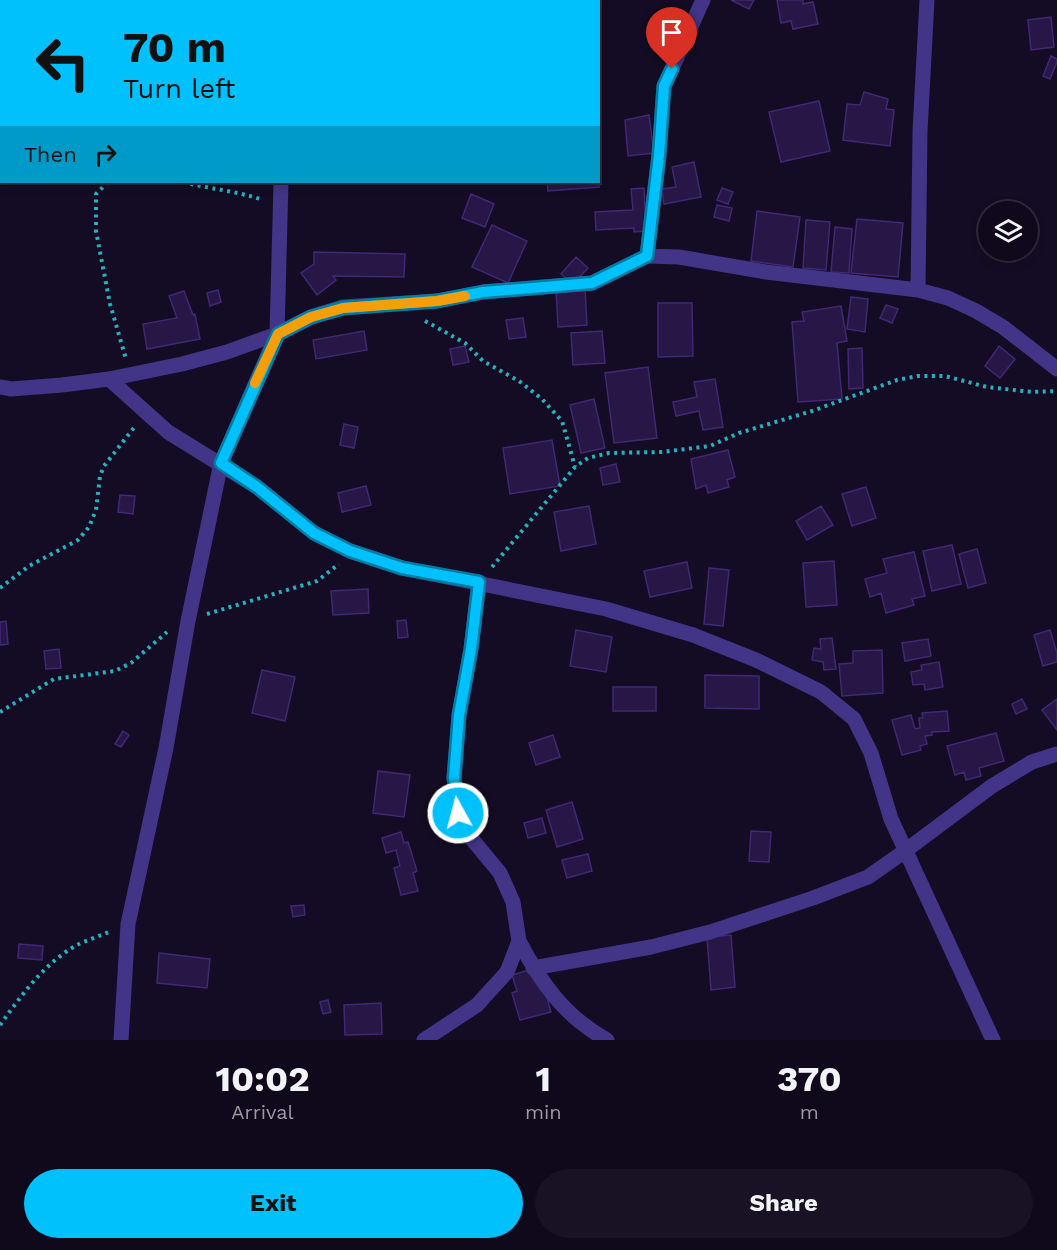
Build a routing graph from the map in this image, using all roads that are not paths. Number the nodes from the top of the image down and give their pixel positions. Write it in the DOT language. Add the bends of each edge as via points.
graph roads {
  1 [pos="703,0"];
  2 [pos="927,0"];
  3 [pos="281,183"];
  4 [pos="647,256"];
  5 [pos="918,290"];
  6 [pos="278,334"];
  7 [pos="1057,369"];
  8 [pos="109,380"];
  9 [pos="0,387"];
  10 [pos="221,463"];
  11 [pos="479,582"];
  12 [pos="1057,754"];
  13 [pos="905,851"];
  14 [pos="519,940"];
  15 [pos="533,968"];
  16 [pos="121,1040"];
  17 [pos="424,1040"];
  18 [pos="607,1040"];
  19 [pos="993,1040"];
  1 -- 4 [label="street" via="664,86"];
  2 -- 5 [label="street"];
  3 -- 6 [label="street"];
  4 -- 5 [label="street"];
  4 -- 6 [label="street" via="592,283 343,308 311,317"];
  5 -- 7 [label="street" via="976,311"];
  6 -- 8 [label="street" via="216,355"];
  6 -- 10 [label="street"];
  8 -- 9 [label="street"];
  8 -- 10 [label="street" via="168,432"];
  10 -- 11 [label="street" via="314,533 350,551 402,568"];
  10 -- 16 [label="street" via="128,924"];
  11 -- 13 [label="street" via="606,609 693,635 821,692 854,719 871,753"];
  11 -- 14 [label="street" via="459,715 454,778 458,813 471,838 500,873 513,902"];
  12 -- 13 [label="street" via="1032,762 992,786"];
  13 -- 15 [label="street" via="867,877 720,928 651,947"];
  13 -- 19 [label="street"];
  14 -- 15 [label="street"];
  14 -- 17 [label="street" via="507,972 477,1005"];
  15 -- 18 [label="street" via="560,1005"];
}
